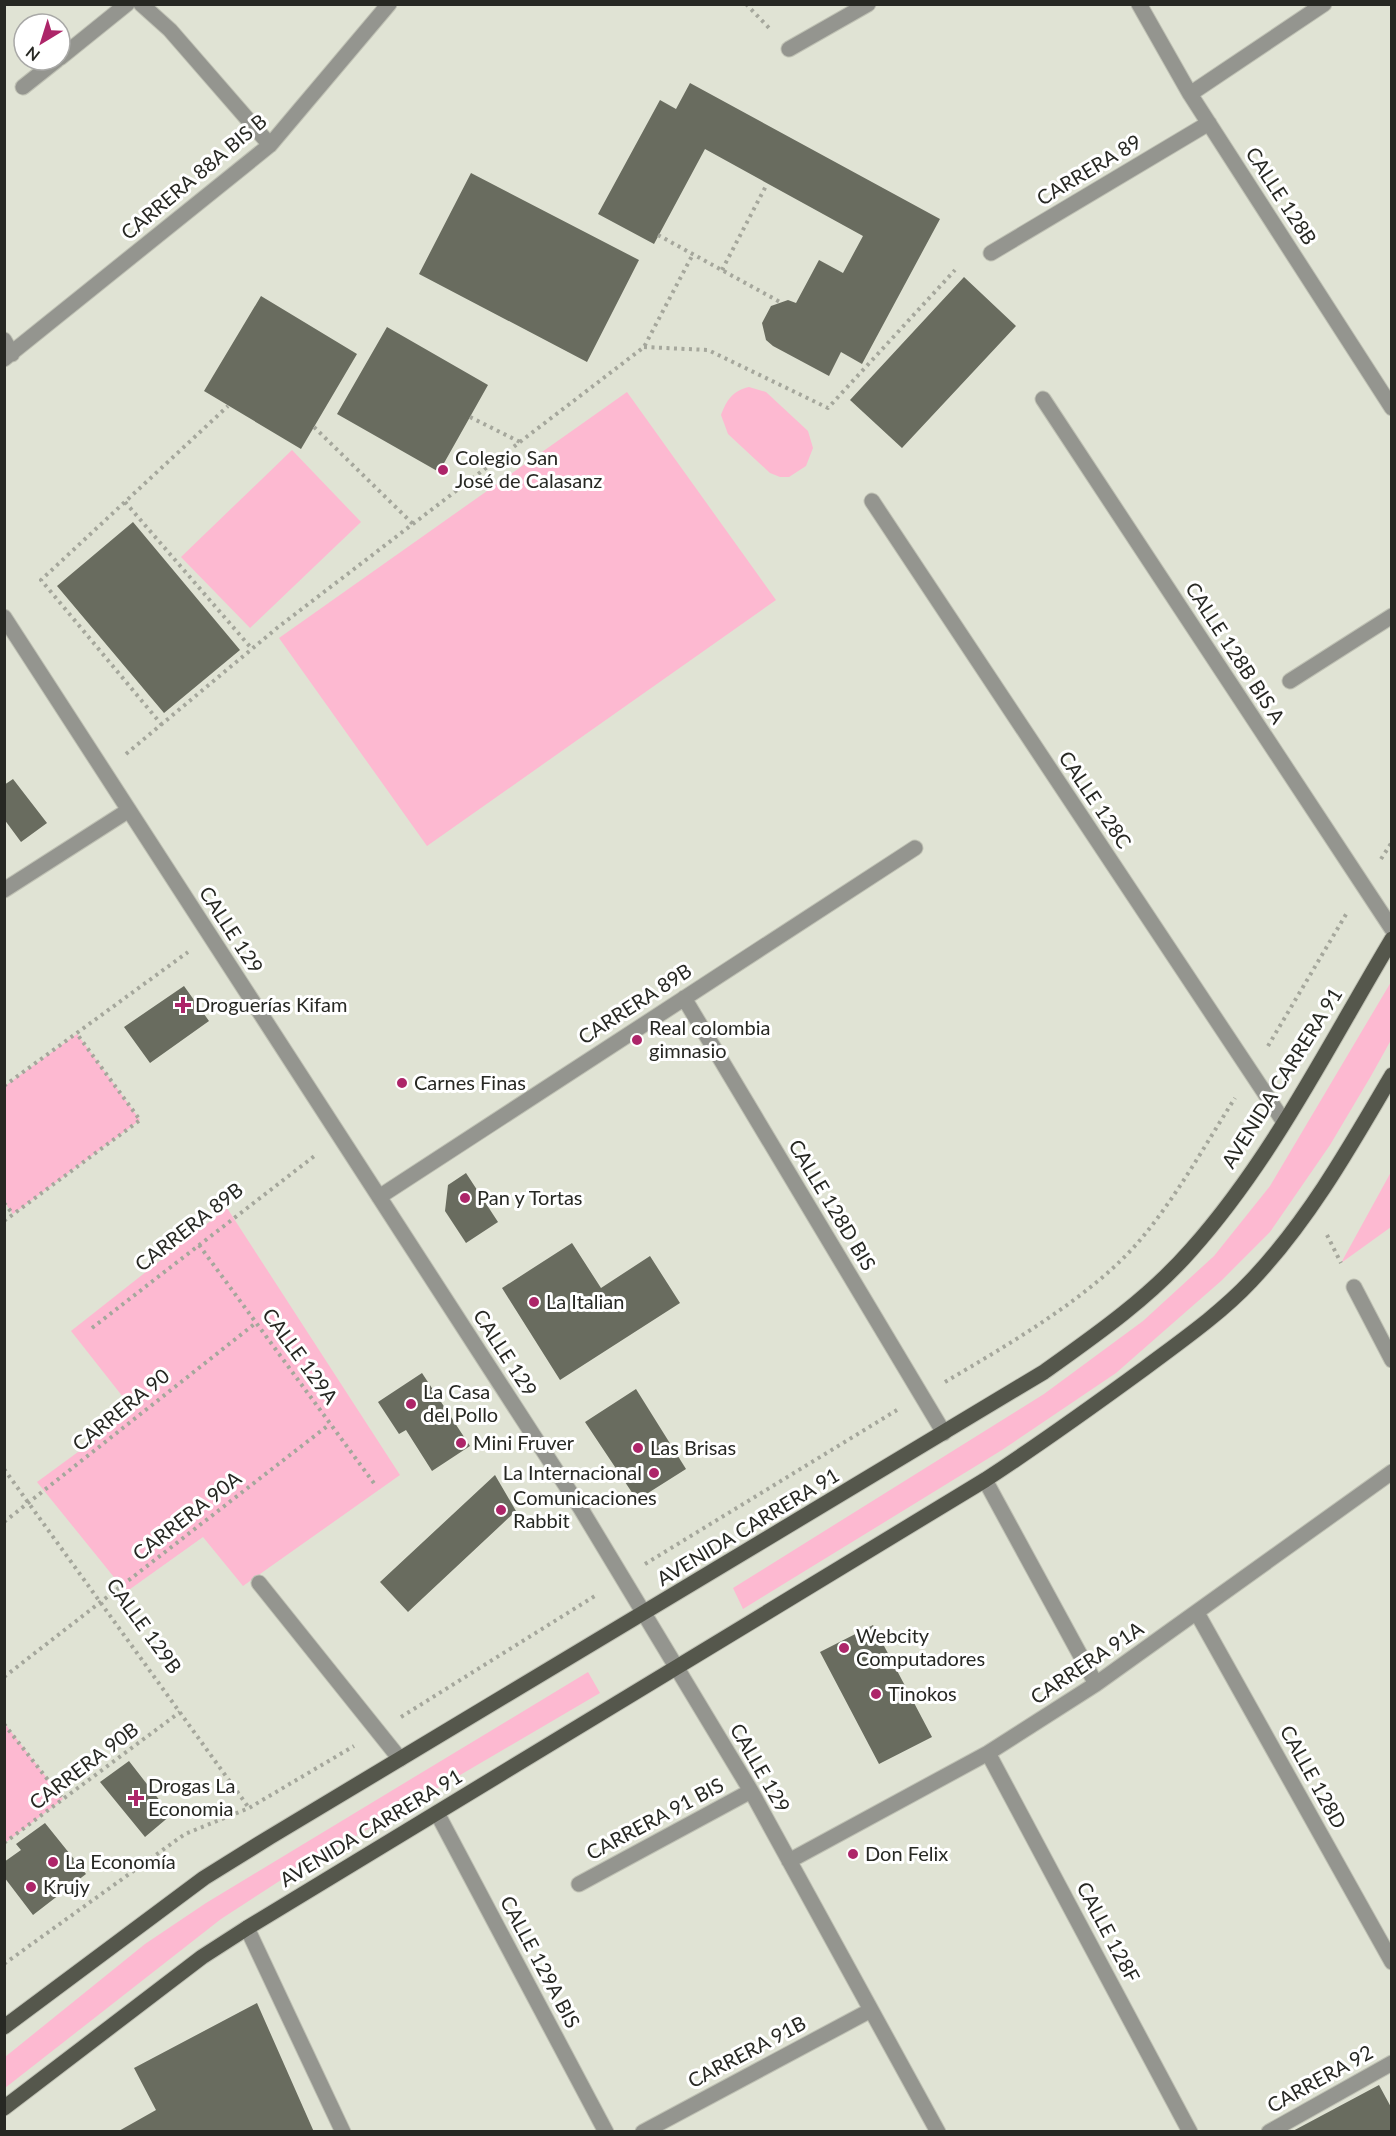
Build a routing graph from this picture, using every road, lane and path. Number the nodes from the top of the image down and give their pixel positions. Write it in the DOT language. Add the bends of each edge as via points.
graph roads {
  1 [pos="127,4"];
  2 [pos="141,4"];
  3 [pos="389,4"];
  4 [pos="868,4"];
  5 [pos="1138,4"];
  6 [pos="1324,4"];
  7 [pos="72,48"];
  8 [pos="789,49"];
  9 [pos="42,72"];
  10 [pos="23,87"];
  11 [pos="1190,94"];
  12 [pos="1209,123"];
  13 [pos="270,145"];
  14 [pos="767,183"];
  15 [pos="658,235"];
  16 [pos="991,253"];
  17 [pos="693,254"];
  18 [pos="722,270"];
  19 [pos="955,270"];
  20 [pos="780,302"];
  21 [pos="644,347"];
  22 [pos="7,351"];
  23 [pos="1043,399"];
  24 [pos="228,406"];
  25 [pos="1392,408"];
  26 [pos="470,417"];
  27 [pos="314,427"];
  28 [pos="520,442"];
  29 [pos="872,501"];
  30 [pos="125,502"];
  31 [pos="413,525"];
  32 [pos="1392,616"];
  33 [pos="4,618"];
  34 [pos="252,650"];
  35 [pos="1290,681"];
  36 [pos="162,725"];
  37 [pos="105,772"];
  38 [pos="129,810"];
  39 [pos="1392,842"];
  40 [pos="915,848"];
  41 [pos="1377,865"];
  42 [pos="4,890"];
  43 [pos="1349,908"];
  44 [pos="1392,929"];
  45 [pos="210,936"];
  46 [pos="1392,939"];
  47 [pos="684,998"];
  48 [pos="77,1034"];
  49 [pos="1251,1072"];
  50 [pos="1392,1076"];
  51 [pos="4,1086"];
  52 [pos="1284,1122"];
  53 [pos="340,1137"];
  54 [pos="379,1197"];
  55 [pos="4,1203"];
  56 [pos="13,1215"];
  57 [pos="4,1221"];
  58 [pos="199,1245"];
  59 [pos="1354,1287"];
  60 [pos="257,1322"];
  61 [pos="92,1328"];
  62 [pos="1392,1360"];
  63 [pos="922,1395"];
  64 [pos="330,1424"];
  65 [pos="944,1433"];
  66 [pos="4,1469"];
  67 [pos="1392,1472"];
  68 [pos="986,1480"];
  69 [pos="376,1486"];
  70 [pos="29,1503"];
  71 [pos="4,1522"];
  72 [pos="675,1545"];
  73 [pos="259,1583"];
  74 [pos="100,1602"];
  75 [pos="575,1609"];
  76 [pos="1197,1613"];
  77 [pos="644,1614"];
  78 [pos="677,1669"];
  79 [pos="4,1677"];
  80 [pos="1096,1684"];
  81 [pos="180,1712"];
  82 [pos="4,1724"];
  83 [pos="379,1731"];
  84 [pos="988,1753"];
  85 [pos="400,1758"];
  86 [pos="751,1791"];
  87 [pos="63,1799"];
  88 [pos="249,1808"];
  89 [pos="437,1813"];
  90 [pos="4,1843"];
  91 [pos="789,1861"];
  92 [pos="579,1884"];
  93 [pos="247,1928"];
  94 [pos="1392,1962"];
  95 [pos="4,1964"];
  96 [pos="871,2010"];
  97 [pos="4,2027"];
  98 [pos="1390,2067"];
  99 [pos="4,2108"];
  100 [pos="343,2132"];
  101 [pos="606,2132"];
  102 [pos="643,2132"];
  103 [pos="938,2132"];
  104 [pos="1190,2132"];
  105 [pos="1269,2132"];
  1 -- 7 [label="street"];
  2 -- 13 [label="street" via="170,30"];
  3 -- 13 [label="street, CARRERA 88A BIS B"];
  4 -- 8 [label="street"];
  5 -- 11 [label="street, CALLE 128B"];
  6 -- 11 [label="street"];
  9 -- 10 [label="street"];
  11 -- 12 [label="street, CALLE 128B"];
  12 -- 16 [label="street, CARRERA 89"];
  12 -- 25 [label="street, CALLE 128B"];
  13 -- 22 [label="street, CARRERA 88A BIS B"];
  14 -- 18 [label="path"];
  15 -- 17 [label="path"];
  17 -- 18 [label="path"];
  17 -- 21 [label="path"];
  18 -- 20 [label="path"];
  19 -- 21 [label="path" via="828,408 708,350"];
  21 -- 28 [label="path"];
  23 -- 44 [label="street, CALLE 128B BIS A"];
  24 -- 30 [label="path"];
  26 -- 28 [label="path"];
  27 -- 31 [label="path"];
  28 -- 31 [label="path"];
  29 -- 49 [label="street, CALLE 128C"];
  30 -- 34 [label="path"];
  30 -- 36 [label="path" via="41,580"];
  31 -- 34 [label="path"];
  32 -- 35 [label="street"];
  33 -- 37 [label="street, CALLE 129"];
  34 -- 36 [label="path"];
  36 -- 37 [label="path"];
  37 -- 38 [label="street, CALLE 129"];
  38 -- 42 [label="street"];
  38 -- 45 [label="street, CALLE 129"];
  39 -- 41 [label="path"];
  40 -- 47 [label="street, CARRERA 89B"];
  43 -- 49 [label="path"];
  45 -- 48 [label="path"];
  45 -- 53 [label="street, CALLE 129"];
  46 -- 52 [label="main road, AVENIDA CARRERA 91"];
  47 -- 54 [label="street, CARRERA 89B"];
  47 -- 63 [label="street, CALLE 128D BIS"];
  48 -- 51 [label="path"];
  48 -- 56 [label="path" via="140,1120"];
  49 -- 52 [label="street, CALLE 128C"];
  49 -- 63 [label="path" via="1140,1240 1094,1284 1015,1340"];
  50 -- 68 [label="main road, AVENIDA CARRERA 91" via="1306,1214 1250,1283 1188,1336"];
  52 -- 65 [label="main road, AVENIDA CARRERA 91" via="1191,1250 1139,1300 1044,1372"];
  53 -- 54 [label="street, CALLE 129"];
  53 -- 58 [label="path, CARRERA 89B"];
  54 -- 77 [label="street, CALLE 129"];
  55 -- 56 [label="path"];
  56 -- 57 [label="path"];
  58 -- 60 [label="path, CALLE 129A"];
  58 -- 61 [label="path, CARRERA 89B"];
  59 -- 62 [label="street"];
  60 -- 64 [label="path, CALLE 129A"];
  60 -- 70 [label="path, CARRERA 90"];
  63 -- 65 [label="street, CALLE 128D BIS"];
  63 -- 72 [label="path"];
  64 -- 69 [label="path, CALLE 129A"];
  64 -- 74 [label="path, CARRERA 90A"];
  65 -- 77 [label="main road, AVENIDA CARRERA 91"];
  66 -- 70 [label="path, CALLE 129B"];
  67 -- 76 [label="street, CARRERA 91A"];
  68 -- 78 [label="main road, AVENIDA CARRERA 91"];
  68 -- 80 [label="street"];
  70 -- 71 [label="path, CARRERA 90"];
  70 -- 74 [label="path, CALLE 129B"];
  73 -- 83 [label="street"];
  74 -- 79 [label="path, CARRERA 90A"];
  74 -- 81 [label="path, CALLE 129B"];
  75 -- 83 [label="path"];
  76 -- 80 [label="street, CARRERA 91A"];
  76 -- 94 [label="street, CALLE 128D"];
  77 -- 78 [label="street, CALLE 129"];
  77 -- 85 [label="main road, AVENIDA CARRERA 91"];
  78 -- 86 [label="street, CALLE 129"];
  78 -- 89 [label="main road, AVENIDA CARRERA 91"];
  80 -- 84 [label="street, CARRERA 91A"];
  81 -- 87 [label="path, CARRERA 90B"];
  81 -- 88 [label="path, CALLE 129B"];
  82 -- 87 [label="path"];
  83 -- 85 [label="street"];
  83 -- 88 [label="path"];
  84 -- 91 [label="street, CARRERA 91A"];
  84 -- 104 [label="street, CALLE 128F"];
  85 -- 97 [label="main road, AVENIDA CARRERA 91" via="204,1878"];
  86 -- 91 [label="street, CALLE 129"];
  86 -- 92 [label="street, CARRERA 91 BIS"];
  87 -- 90 [label="path, CARRERA 90B"];
  88 -- 95 [label="path" via="185,1834"];
  89 -- 93 [label="main road, AVENIDA CARRERA 91"];
  89 -- 101 [label="street, CALLE 129A BIS"];
  91 -- 96 [label="street, CALLE 129"];
  93 -- 99 [label="main road, AVENIDA CARRERA 91" via="202,1957"];
  93 -- 100 [label="street"];
  96 -- 102 [label="street, CARRERA 91B"];
  96 -- 103 [label="street, CALLE 129"];
  98 -- 105 [label="street, CARRERA 92"];
}
